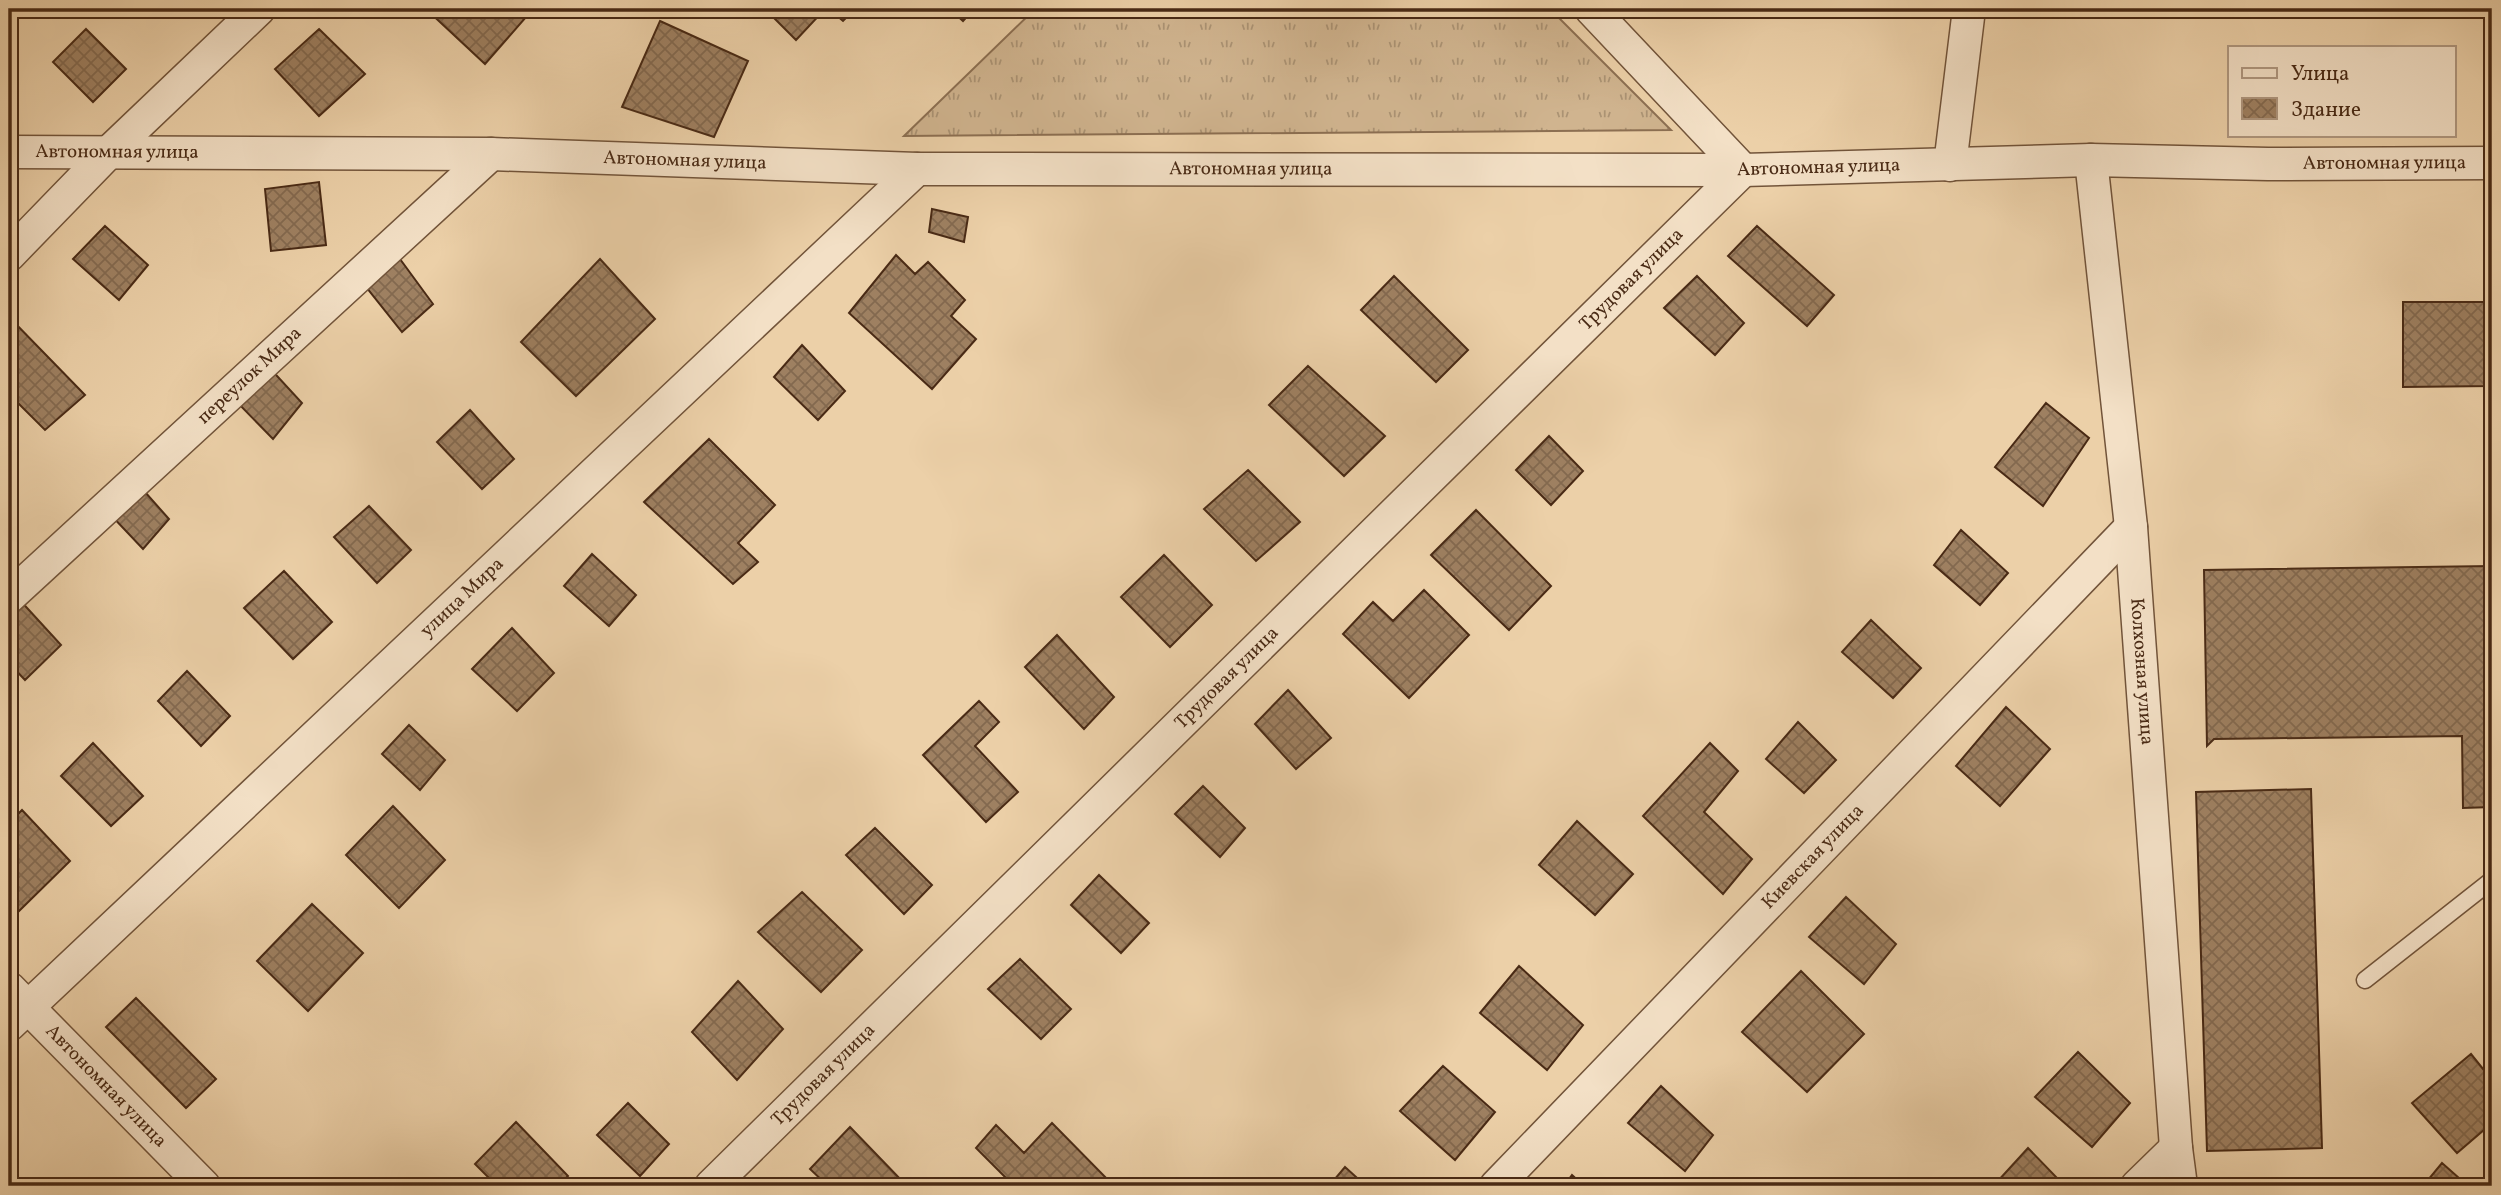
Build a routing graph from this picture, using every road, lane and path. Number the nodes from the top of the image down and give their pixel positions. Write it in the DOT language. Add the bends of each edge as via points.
graph roads {
  1 [pos="259,9"];
  2 [pos="1591,9"];
  3 [pos="1969,9"];
  4 [pos="9,152"];
  5 [pos="108,153"];
  6 [pos="491,154"];
  7 [pos="2091,160"];
  8 [pos="2492,163"];
  9 [pos="1950,165"];
  10 [pos="916,169"];
  11 [pos="1743,170"];
  12 [pos="9,255"];
  13 [pos="2131,527"];
  14 [pos="9,597"];
  15 [pos="2492,880"];
  16 [pos="2365,980"];
  17 [pos="15,1007"];
  18 [pos="2176,1147"];
  19 [pos="194,1183"];
  20 [pos="711,1186"];
  21 [pos="1496,1186"];
  22 [pos="2137,1186"];
  23 [pos="2181,1186"];
  1 -- 5 [label="street"];
  2 -- 11 [label="street"];
  3 -- 9 [label="street"];
  4 -- 5 [label="street, Автономная улица"];
  5 -- 6 [label="street, Автономная улица"];
  5 -- 12 [label="street"];
  6 -- 10 [label="street, Автономная улица"];
  6 -- 14 [label="street, переулок Мира"];
  7 -- 8 [label="street, Автономная улица"];
  7 -- 9 [label="street, Автономная улица"];
  7 -- 13 [label="street, Колхозная улица"];
  9 -- 11 [label="street, Автономная улица"];
  10 -- 11 [label="street, Автономная улица"];
  10 -- 17 [label="street, улица Мира"];
  11 -- 20 [label="street, Трудовая улица"];
  13 -- 18 [label="street, Колхозная улица"];
  13 -- 21 [label="street, Киевская улица"];
  15 -- 16 [label="lane"];
  17 -- 19 [label="street, Автономная улица"];
  18 -- 22 [label="street"];
  18 -- 23 [label="street, Колхозная улица"];
}
